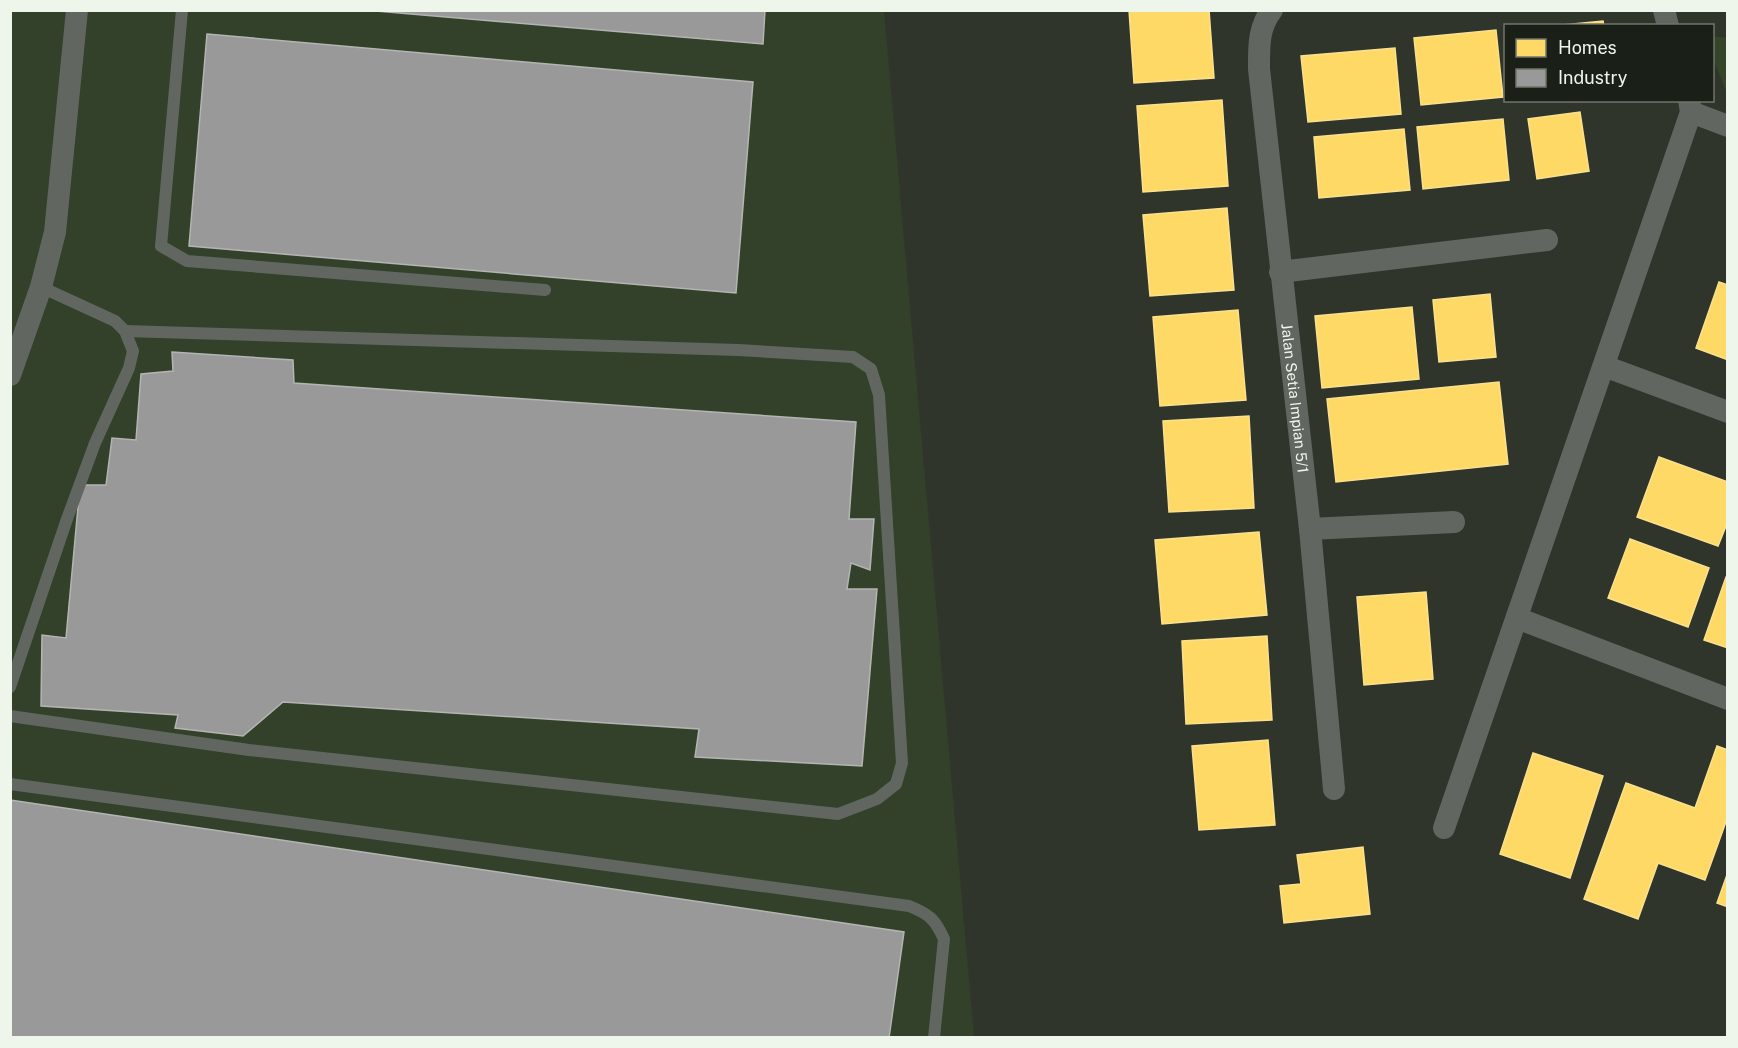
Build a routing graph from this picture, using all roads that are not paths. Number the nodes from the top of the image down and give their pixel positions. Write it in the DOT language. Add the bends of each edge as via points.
graph roads {
  1 [pos="77,10"];
  2 [pos="182,10"];
  3 [pos="1272,10"];
  4 [pos="1690,106"];
  5 [pos="1728,126"];
  6 [pos="1547,240"];
  7 [pos="1280,272"];
  8 [pos="40,287"];
  9 [pos="545,290"];
  10 [pos="125,331"];
  11 [pos="1604,366"];
  12 [pos="10,375"];
  13 [pos="1728,412"];
  14 [pos="1454,522"];
  15 [pos="1310,528"];
  16 [pos="1517,618"];
  17 [pos="10,687"];
  18 [pos="1728,699"];
  19 [pos="10,716"];
  20 [pos="10,784"];
  21 [pos="1334,789"];
  22 [pos="1444,828"];
  23 [pos="934,1038"];
  1 -- 8 [label="street" via="55,232"];
  2 -- 9 [label="lane" via="160,246 187,261"];
  3 -- 7 [label="street, Jalan Setia Impian 5/1" via="1258,40"];
  4 -- 5 [label="street"];
  4 -- 11 [label="street"];
  6 -- 7 [label="street"];
  7 -- 15 [label="street, Jalan Setia Impian 5/1"];
  8 -- 10 [label="lane" via="115,321"];
  8 -- 12 [label="street"];
  10 -- 17 [label="lane" via="133,351 129,368 95,443"];
  10 -- 19 [label="lane" via="853,357 871,369 879,394 902,764 896,784 877,799 838,814 249,750"];
  11 -- 13 [label="street"];
  11 -- 16 [label="street"];
  14 -- 15 [label="street"];
  15 -- 21 [label="street, Jalan Setia Impian 5/1"];
  16 -- 18 [label="street"];
  16 -- 22 [label="street"];
  20 -- 23 [label="lane" via="909,906 927,913 944,939"];
}
